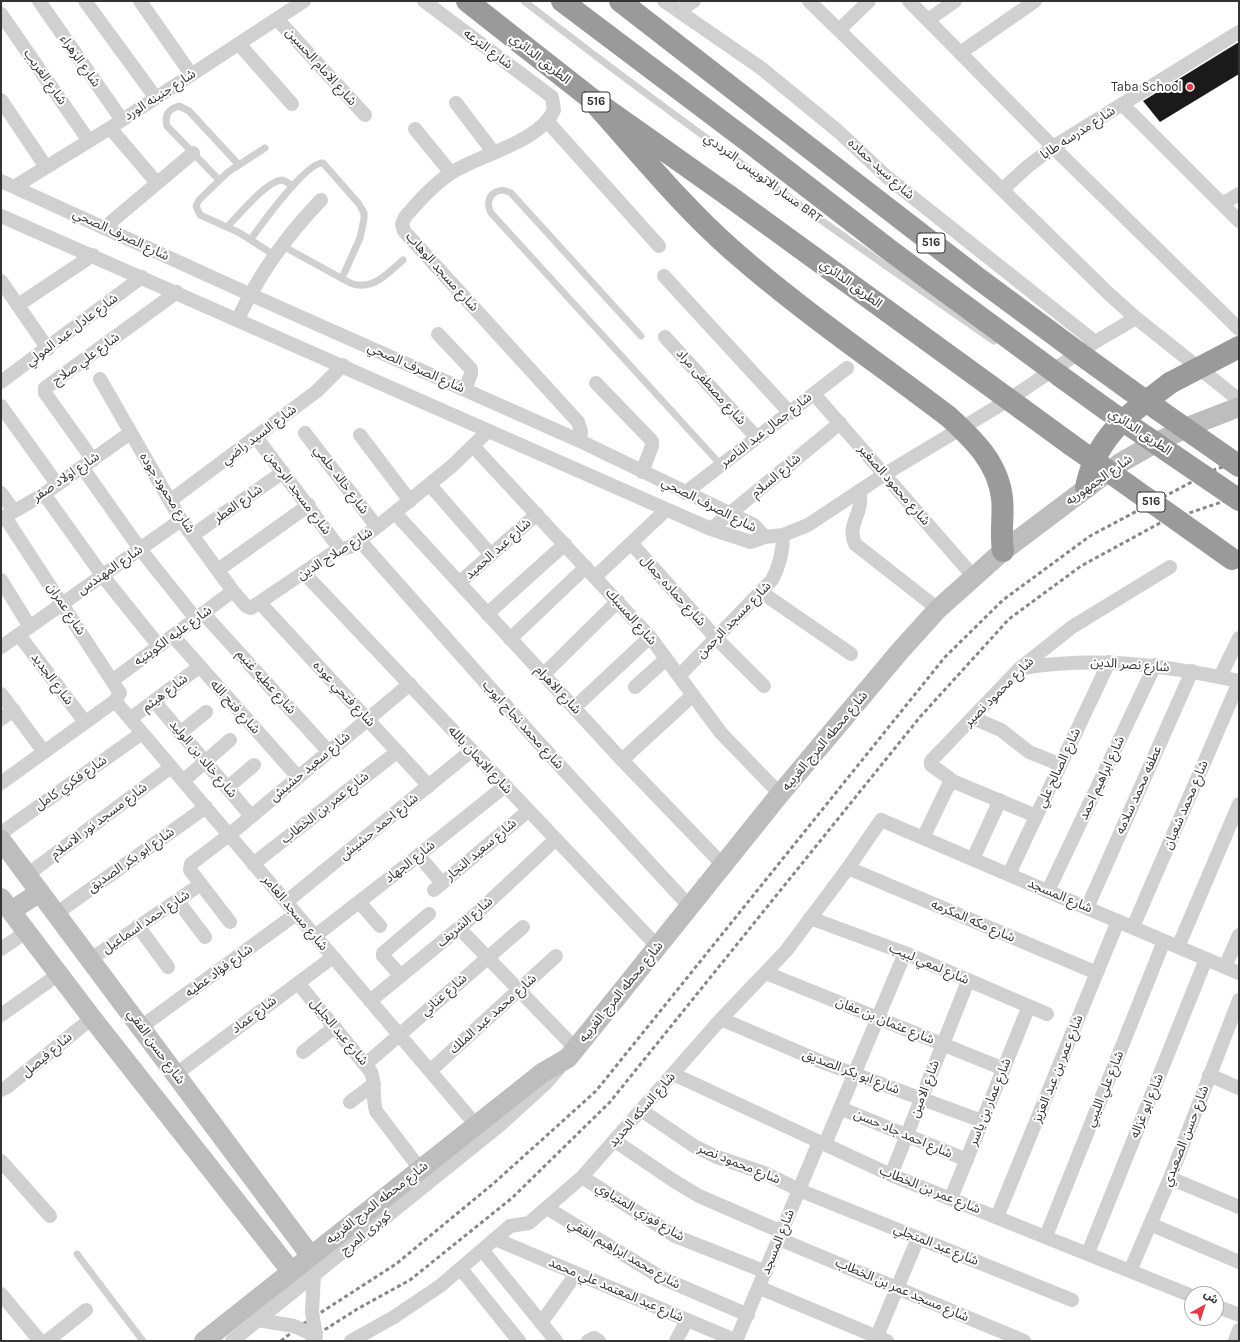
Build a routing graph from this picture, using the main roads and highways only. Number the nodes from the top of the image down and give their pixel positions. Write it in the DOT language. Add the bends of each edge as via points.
graph roads {
  1 [pos="466,1"];
  2 [pos="562,1"];
  3 [pos="620,1"];
  4 [pos="589,97"];
  5 [pos="1239,347"];
  6 [pos="1239,407"];
  7 [pos="1239,466"];
  8 [pos="1086,487"];
  9 [pos="1236,503"];
  10 [pos="1003,550"];
  11 [pos="1239,564"];
  12 [pos="973,576"];
  13 [pos="1,840"];
  14 [pos="40,892"];
  15 [pos="6,904"];
  16 [pos="310,1255"];
  17 [pos="291,1271"];
  18 [pos="204,1341"];
  1 -- 4 [label="highway, الطريق الدائري / 516"];
  2 -- 9 [label="highway, الطريق الدائري / 516, bridge" via="904,261"];
  3 -- 7 [label="highway, الطريق الدائري / 516, bridge" via="979,279"];
  4 -- 10 [label="highway" via="685,203 731,249 961,428 992,465 999,480"];
  4 -- 11 [label="highway, الطريق الدائري / 516, bridge"];
  5 -- 8 [label="highway, bridge" via="1170,383 1127,416 1108,436 1094,460"];
  6 -- 8 [label="main road, شارع الجمهوريه" via="1157,442 1120,463"];
  8 -- 10 [label="main road, شارع الجمهوريه"];
  10 -- 12 [label="main road, شارع الجمهوريه"];
  12 -- 16 [label="main road, شارع محطه المرج الغربيه" via="938,609 900,651 780,794 572,1053 542,1073"];
  13 -- 14 [label="main road, شارع حسن الفقي"];
  14 -- 15 [label="main road"];
  14 -- 16 [label="main road, شارع حسن الفقي"];
  15 -- 17 [label="main road"];
  16 -- 17 [label="main road, شارع محطه المرج الغربيه"];
  17 -- 18 [label="main road, شارع محطه المرج الغربيه"];
}
